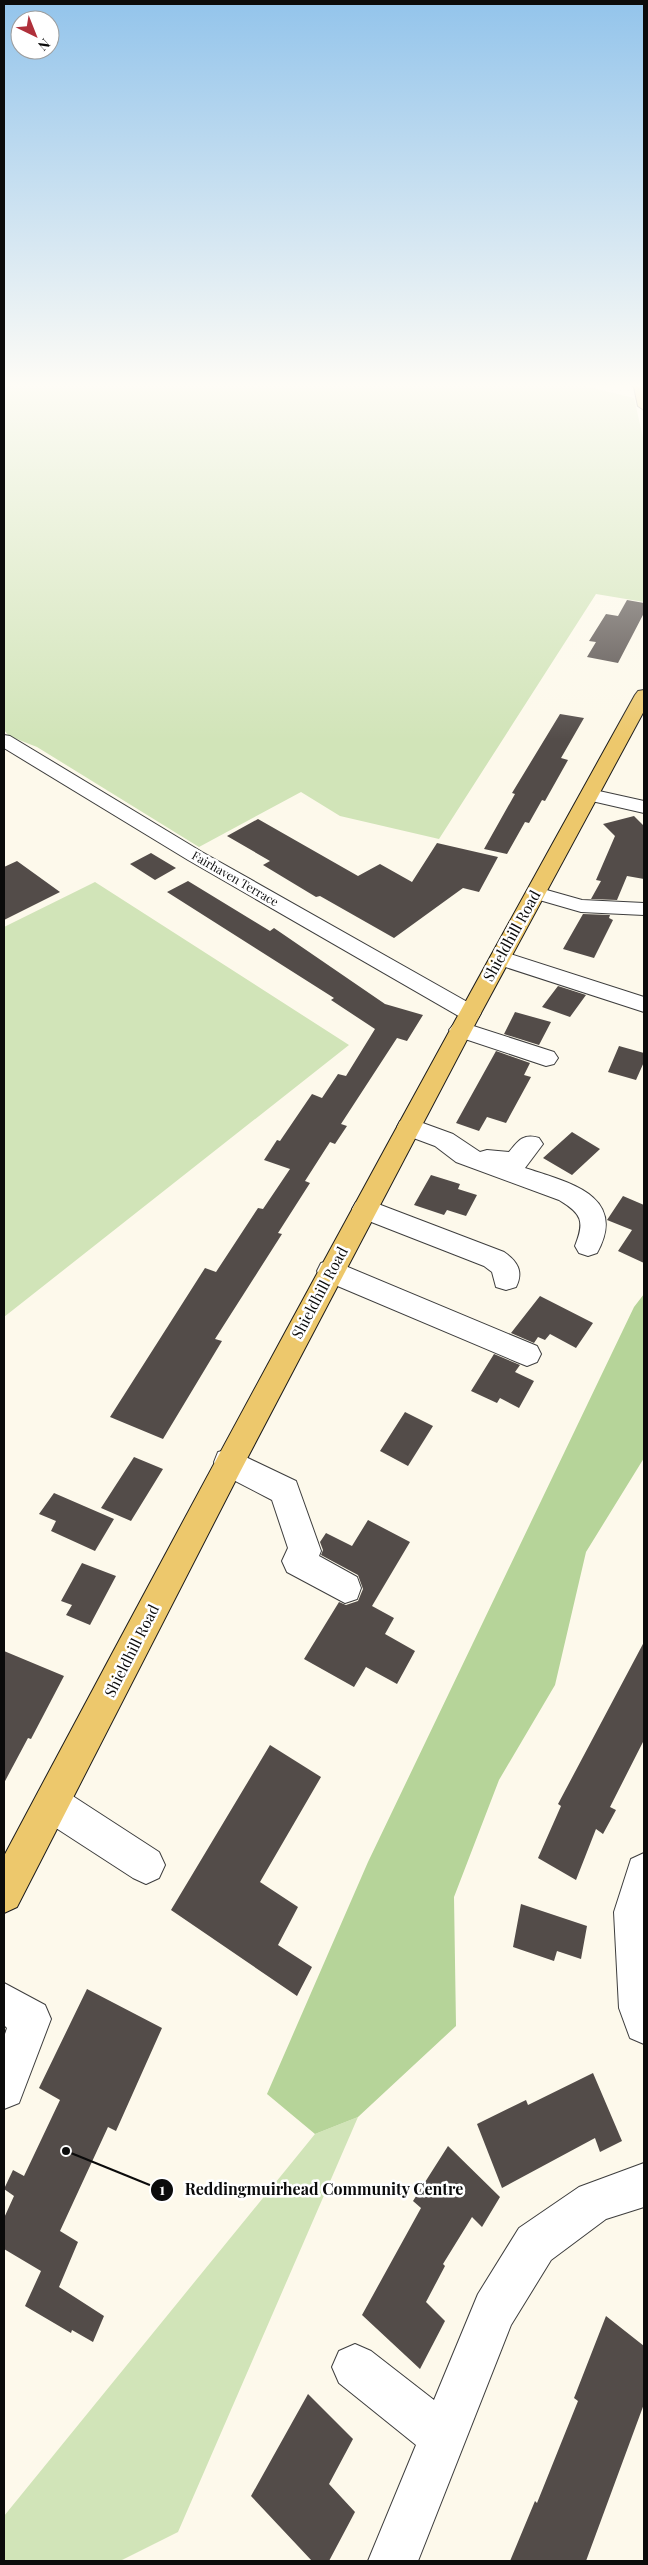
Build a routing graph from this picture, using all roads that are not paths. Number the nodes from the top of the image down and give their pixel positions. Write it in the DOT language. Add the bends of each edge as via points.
graph roads {
  1 [pos="644,695"];
  2 [pos="4,740"];
  3 [pos="590,794"];
  4 [pos="644,807"];
  5 [pos="536,894"];
  6 [pos="644,909"];
  7 [pos="501,958"];
  8 [pos="644,1005"];
  9 [pos="466,1022"];
  10 [pos="546,1058"];
  11 [pos="411,1123"];
  12 [pos="530,1144"];
  13 [pos="365,1210"];
  14 [pos="588,1246"];
  15 [pos="331,1271"];
  16 [pos="506,1279"];
  17 [pos="527,1354"];
  18 [pos="229,1462"];
  19 [pos="345,1588"];
  20 [pos="52,1804"];
  21 [pos="146,1865"];
  22 [pos="644,1872"];
  23 [pos="4,1894"];
  24 [pos="4,2003"];
  25 [pos="644,2024"];
  26 [pos="4,2088"];
  27 [pos="644,2185"];
  28 [pos="355,2367"];
  29 [pos="443,2436"];
  30 [pos="393,2561"];
  1 -- 3 [label="main road, Shieldhill Road"];
  2 -- 9 [label="street, Fairhaven Terrace"];
  3 -- 4 [label="street"];
  3 -- 5 [label="main road, Shieldhill Road"];
  5 -- 6 [label="street" via="581,906"];
  5 -- 7 [label="main road, Shieldhill Road"];
  7 -- 8 [label="street"];
  7 -- 9 [label="main road, Shieldhill Road"];
  9 -- 10 [label="street, Fairhaven Terrace"];
  9 -- 11 [label="main road, Shieldhill Road"];
  11 -- 12 [label="street" via="440,1132 479,1157 498,1162 515,1162"];
  11 -- 13 [label="main road, Shieldhill Road"];
  11 -- 14 [label="street" via="466,1156 580,1200 592,1213 596,1229"];
  13 -- 15 [label="main road, Shieldhill Road"];
  13 -- 16 [label="street" via="494,1259 505,1267"];
  15 -- 17 [label="street"];
  15 -- 18 [label="main road, Shieldhill Road"];
  18 -- 19 [label="street" via="285,1491 305,1551 298,1561"];
  18 -- 20 [label="main road, Shieldhill Road"];
  20 -- 21 [label="street"];
  20 -- 23 [label="main road, Shieldhill Road"];
  22 -- 25 [label="street" via="633,1912 639,2008"];
  24 -- 26 [label="street" via="31,2019"];
  27 -- 29 [label="street" via="594,2202 535,2244 494,2310"];
  28 -- 29 [label="street"];
  29 -- 30 [label="street"];
}
